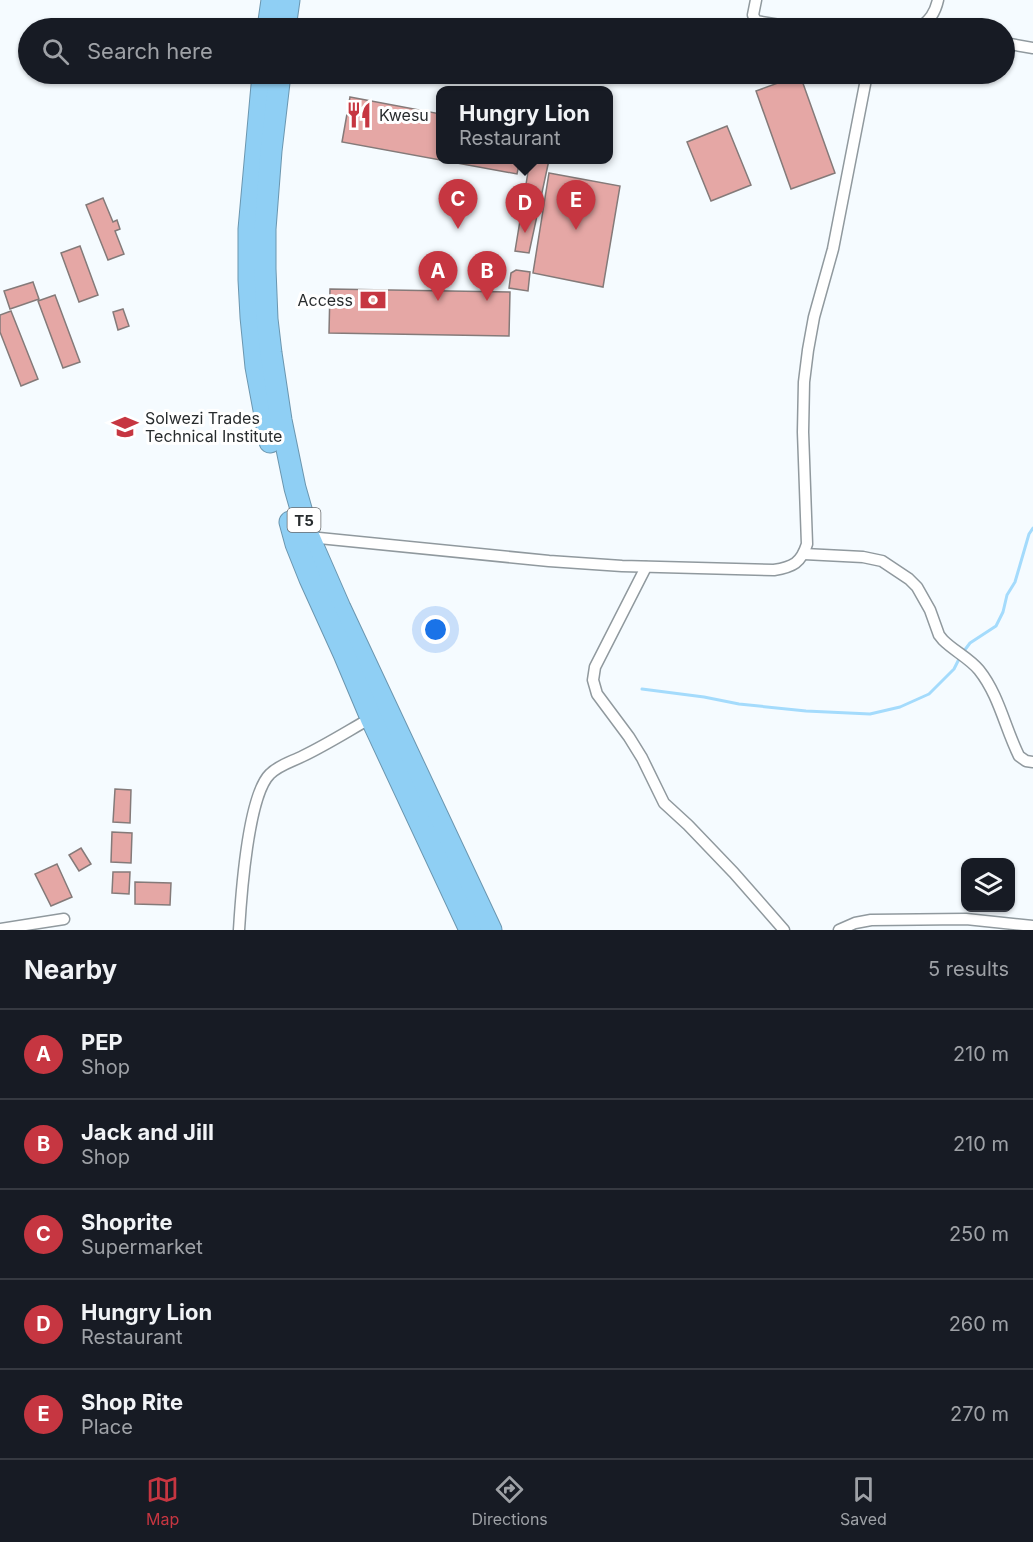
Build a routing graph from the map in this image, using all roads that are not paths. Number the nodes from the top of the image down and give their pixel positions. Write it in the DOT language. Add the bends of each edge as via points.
graph roads {
  1 [pos="272,0"];
  2 [pos="288,0"];
  3 [pos="756,0"];
  4 [pos="938,0"];
  5 [pos="269,18"];
  6 [pos="286,18"];
  7 [pos="754,18"];
  8 [pos="931,18"];
  9 [pos="1015,45"];
  10 [pos="1033,48"];
  11 [pos="262,84"];
  12 [pos="279,84"];
  13 [pos="865,84"];
  14 [pos="309,537"];
  15 [pos="804,554"];
  16 [pos="646,567"];
  17 [pos="371,718"];
  18 [pos="1033,762"];
  19 [pos="64,919"];
  20 [pos="1033,926"];
  21 [pos="0,929"];
  22 [pos="239,930"];
  23 [pos="470,930"];
  24 [pos="491,930"];
  25 [pos="784,930"];
  26 [pos="839,930"];
  1 -- 5 [label="highway"];
  2 -- 6 [label="highway"];
  3 -- 7 [label="street"];
  4 -- 8 [label="street"];
  9 -- 10 [label="street"];
  11 -- 17 [label="highway, T5" via="249,229 256,367 275,466 296,544"];
  12 -- 14 [label="highway, T5" via="265,229 267,319 285,440"];
  13 -- 15 [label="street" via="833,249 808,351 803,432 807,544"];
  14 -- 16 [label="street"];
  14 -- 24 [label="highway, T5"];
  15 -- 16 [label="street" via="796,564 774,570"];
  15 -- 18 [label="street" via="882,561 914,583 939,635 977,667 988,684 1019,756"];
  16 -- 25 [label="street" via="595,667 594,687 642,758 664,802"];
  17 -- 22 [label="street" via="269,775 256,798"];
  17 -- 23 [label="highway, T5"];
  19 -- 21 [label="street"];
  20 -- 26 [label="street" via="966,919 871,920"];
}
